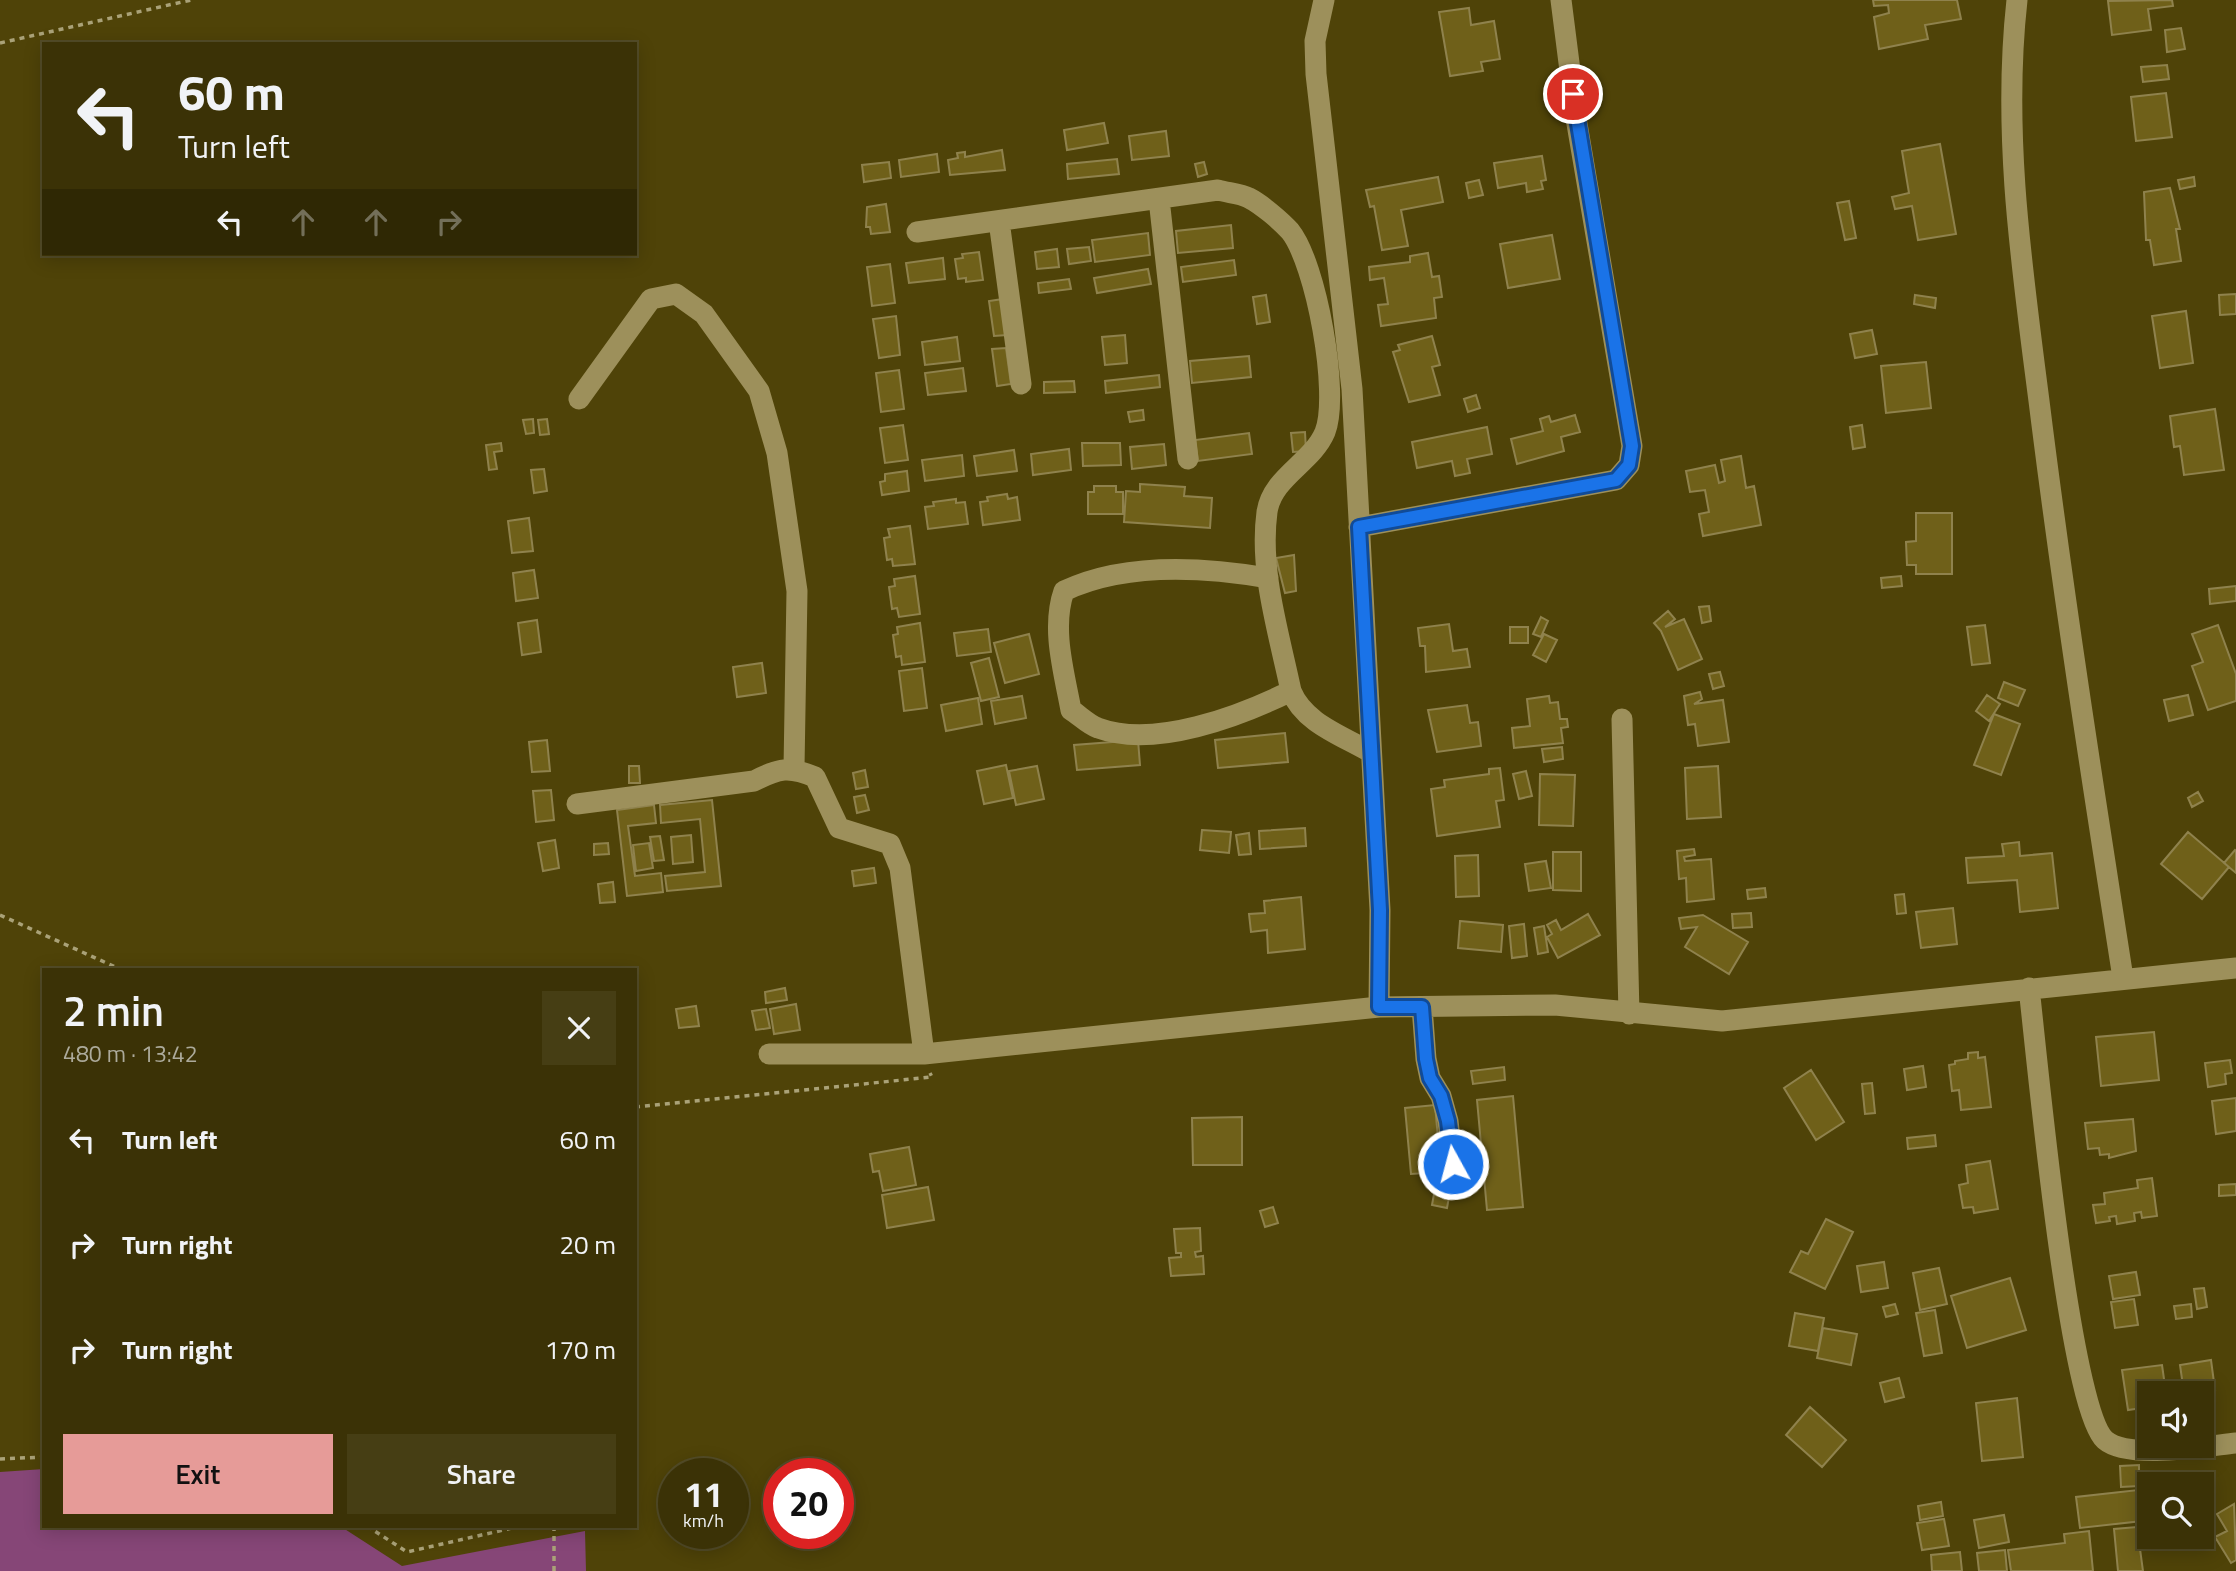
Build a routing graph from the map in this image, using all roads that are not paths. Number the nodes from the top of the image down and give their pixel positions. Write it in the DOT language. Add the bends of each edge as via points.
graph roads {
  1 [pos="1324,0"];
  2 [pos="1561,0"];
  3 [pos="2017,0"];
  4 [pos="1159,199"];
  5 [pos="999,221"];
  6 [pos="917,232"];
  7 [pos="1021,384"];
  8 [pos="579,399"];
  9 [pos="1188,458"];
  10 [pos="1359,527"];
  11 [pos="1268,578"];
  12 [pos="1291,691"];
  13 [pos="1622,719"];
  14 [pos="1370,752"];
  15 [pos="794,768"];
  16 [pos="577,804"];
  17 [pos="2236,968"];
  18 [pos="2123,978"];
  19 [pos="2029,988"];
  20 [pos="1379,1007"];
  21 [pos="1422,1007"];
  22 [pos="1629,1014"];
  23 [pos="769,1054"];
  24 [pos="924,1054"];
  25 [pos="1453,1164"];
  26 [pos="2236,1443"];
  1 -- 10 [label="street" via="1315,41 1316,74 1348,328"];
  2 -- 10 [label="street" via="1576,118 1632,446 1629,465 1616,480"];
  3 -- 18 [label="street" via="2010,64 2011,152 2031,344 2061,579"];
  4 -- 5 [label="street"];
  4 -- 9 [label="street"];
  4 -- 11 [label="street" via="1218,190 1249,198 1291,232 1310,273 1322,324 1330,407 1325,431 1312,453 1275,489 1271,500 1266,538"];
  5 -- 6 [label="street"];
  5 -- 7 [label="street"];
  8 -- 15 [label="street" via="651,299 676,293 705,314 759,391 777,453 797,591"];
  10 -- 14 [label="street"];
  11 -- 12 [label="street"];
  11 -- 12 [label="street" via="1229,571 1170,570 1088,580 1064,591 1057,610 1071,710 1098,728 1137,733 1187,730 1254,709"];
  12 -- 14 [label="street" via="1297,706 1310,718"];
  13 -- 22 [label="street"];
  14 -- 20 [label="street" via="1380,923"];
  15 -- 16 [label="street" via="754,781"];
  15 -- 24 [label="street" via="815,777 839,828 890,844 900,868"];
  17 -- 18 [label="street"];
  18 -- 19 [label="street"];
  19 -- 22 [label="street" via="1722,1021"];
  19 -- 26 [label="street" via="2060,1249 2085,1396 2095,1426 2106,1441 2123,1447 2156,1450"];
  20 -- 21 [label="street"];
  20 -- 24 [label="street"];
  21 -- 22 [label="street" via="1555,1005"];
  21 -- 25 [label="street" via="1428,1068 1445,1109"];
  23 -- 24 [label="street"];
}
